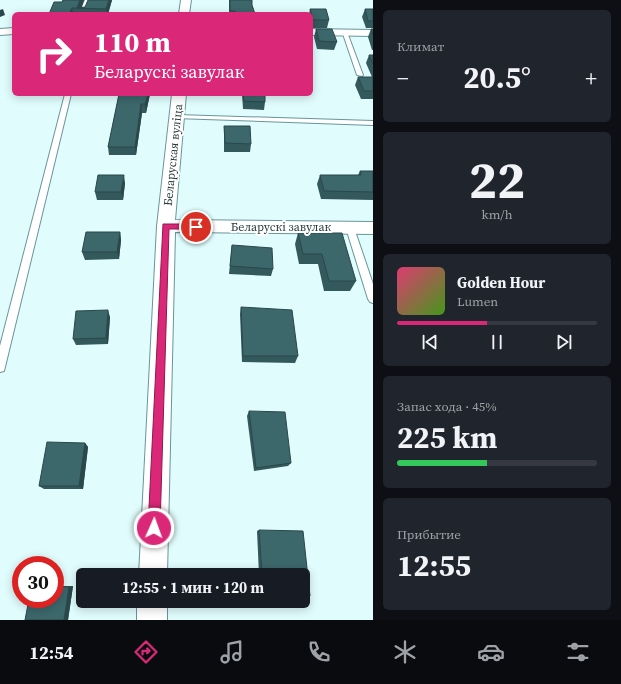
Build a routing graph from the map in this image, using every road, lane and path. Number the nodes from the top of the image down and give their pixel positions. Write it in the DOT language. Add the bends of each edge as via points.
graph roads {
  1 [pos="88,0"];
  2 [pos="186,0"];
  3 [pos="83,12"];
  4 [pos="184,12"];
  5 [pos="12,31"];
  6 [pos="0,32"];
  7 [pos="313,32"];
  8 [pos="344,32"];
  9 [pos="373,33"];
  10 [pos="360,75"];
  11 [pos="68,96"];
  12 [pos="179,96"];
  13 [pos="177,117"];
  14 [pos="373,124"];
  15 [pos="166,226"];
  16 [pos="350,228"];
  17 [pos="373,228"];
  18 [pos="373,299"];
  19 [pos="0,367"];
  20 [pos="153,568"];
  21 [pos="152,608"];
  22 [pos="152,620"];
  1 -- 3 [label="lane"];
  2 -- 4 [label="street"];
  5 -- 6 [label="street"];
  7 -- 8 [label="street"];
  8 -- 9 [label="street"];
  8 -- 10 [label="lane"];
  11 -- 19 [label="lane"];
  12 -- 13 [label="street, Беларуская вуліца"];
  13 -- 14 [label="lane"];
  13 -- 15 [label="street, Беларуская вуліца"];
  15 -- 16 [label="street, Беларускі завулак"];
  15 -- 20 [label="street, Беларуская вуліца"];
  16 -- 17 [label="street, Беларускі завулак"];
  16 -- 18 [label="lane"];
  21 -- 22 [label="street"];
}
